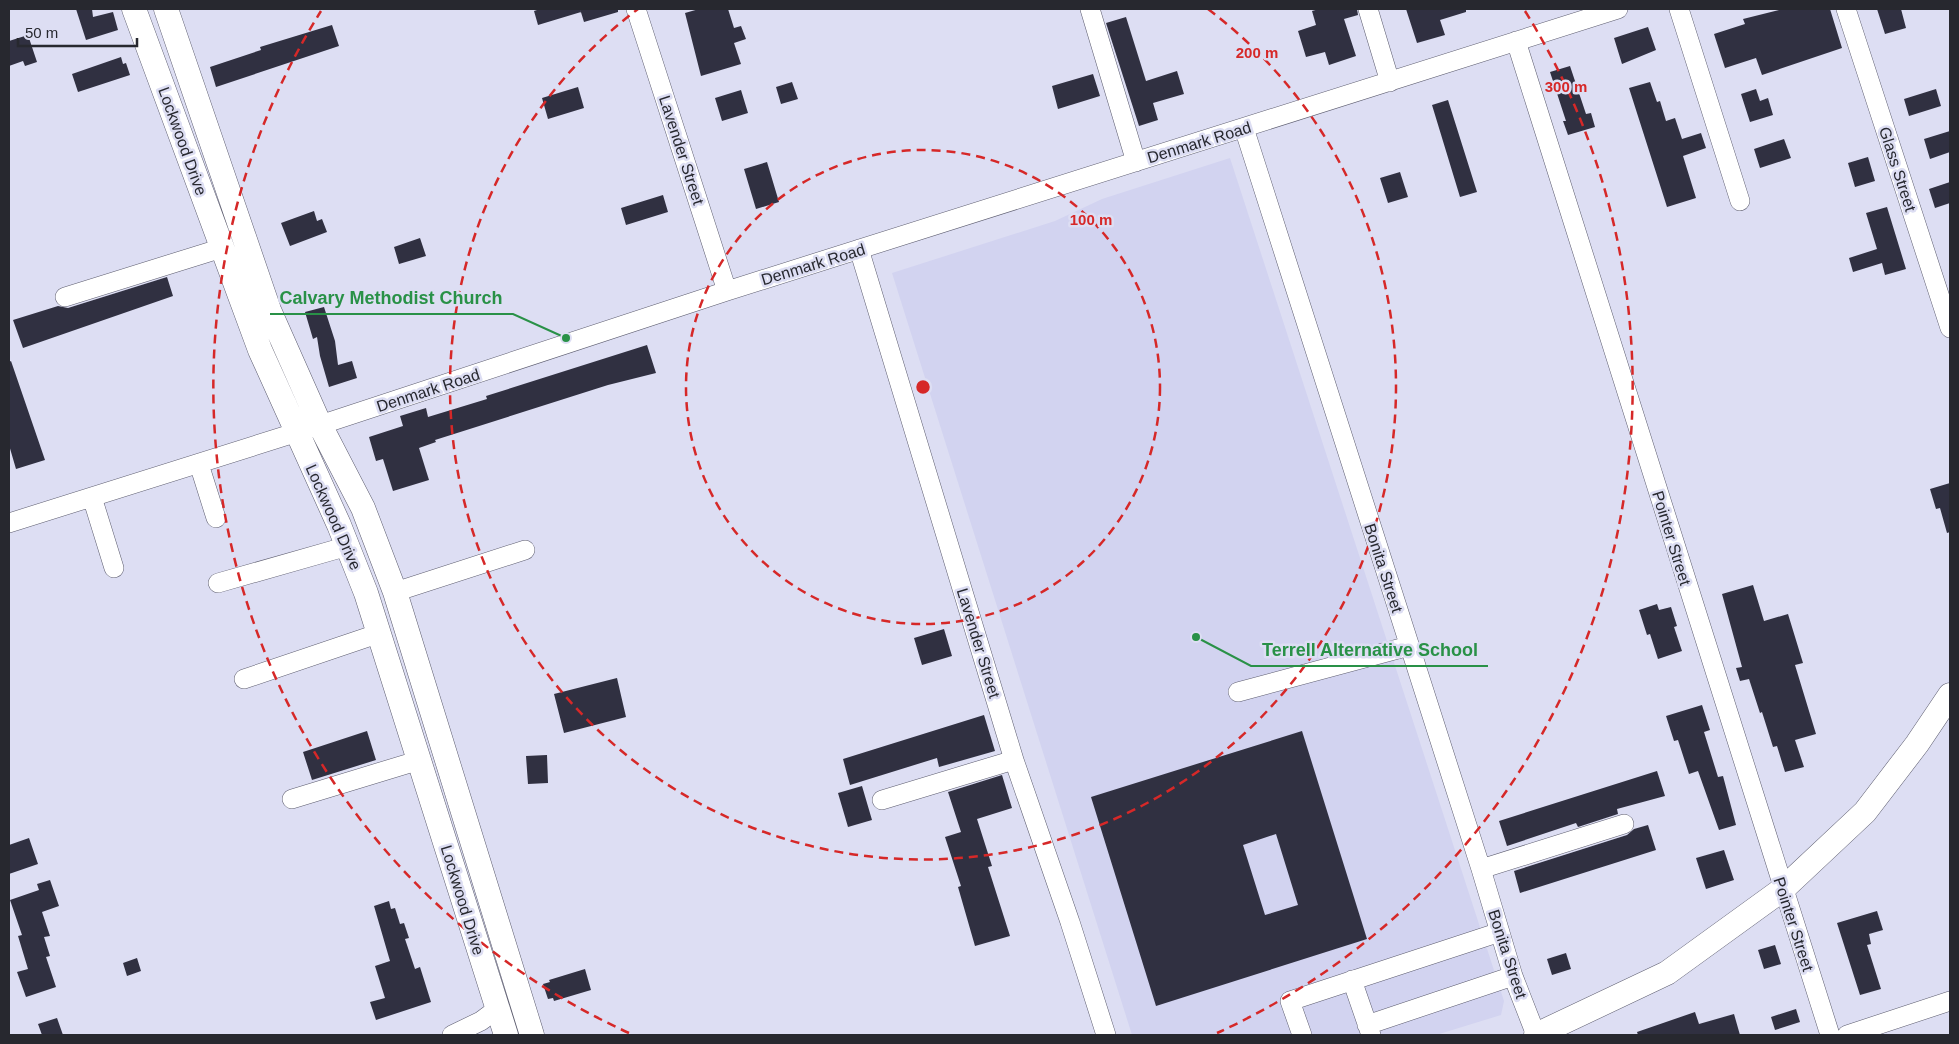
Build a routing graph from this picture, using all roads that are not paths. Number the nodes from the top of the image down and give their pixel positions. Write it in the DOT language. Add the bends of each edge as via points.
graph roads {
  1 [pos="134,9"];
  2 [pos="166,9"];
  3 [pos="636,9"];
  4 [pos="1090,9"];
  5 [pos="1368,9"];
  6 [pos="1618,9"];
  7 [pos="1680,9"];
  8 [pos="1846,9"];
  9 [pos="1516,41"];
  10 [pos="1390,82"];
  11 [pos="1244,128"];
  12 [pos="1136,162"];
  13 [pos="1740,202"];
  14 [pos="234,211"];
  15 [pos="210,218"];
  16 [pos="222,248"];
  17 [pos="859,249"];
  18 [pos="727,291"];
  19 [pos="65,296"];
  20 [pos="1950,328"];
  21 [pos="320,425"];
  22 [pos="296,433"];
  23 [pos="199,464"];
  24 [pos="92,497"];
  25 [pos="216,518"];
  26 [pos="10,520"];
  27 [pos="348,546"];
  28 [pos="525,550"];
  29 [pos="114,568"];
  30 [pos="218,584"];
  31 [pos="395,592"];
  32 [pos="380,633"];
  33 [pos="1409,646"];
  34 [pos="417,662"];
  35 [pos="392,670"];
  36 [pos="244,679"];
  37 [pos="1238,692"];
  38 [pos="1950,694"];
  39 [pos="420,760"];
  40 [pos="1014,760"];
  41 [pos="292,799"];
  42 [pos="882,800"];
  43 [pos="1624,824"];
  44 [pos="1482,869"];
  45 [pos="1783,889"];
  46 [pos="1500,932"];
  47 [pos="1514,976"];
  48 [pos="1352,980"];
  49 [pos="521,1001"];
  50 [pos="1950,1001"];
  51 [pos="497,1009"];
  52 [pos="1369,1030"];
  53 [pos="452,1035"];
  54 [pos="506,1035"];
  55 [pos="532,1035"];
  56 [pos="1106,1035"];
  57 [pos="1302,1035"];
  58 [pos="1536,1035"];
  59 [pos="1830,1035"];
  60 [pos="1847,1035"];
  1 -- 15 [label="main road, Lockwood Drive"];
  2 -- 14 [label="main road, Lockwood Drive"];
  3 -- 18 [label="street, Lavender Street"];
  4 -- 12 [label="street"];
  5 -- 10 [label="street"];
  6 -- 9 [label="street, Denmark Road"];
  7 -- 13 [label="street"];
  8 -- 20 [label="street, Glass Street"];
  9 -- 10 [label="street, Denmark Road"];
  9 -- 45 [label="street, Pointer Street"];
  10 -- 11 [label="street, Denmark Road"];
  11 -- 12 [label="street, Denmark Road"];
  11 -- 33 [label="street, Bonita Street"];
  12 -- 17 [label="street, Denmark Road"];
  14 -- 15 [label="main road"];
  14 -- 21 [label="main road, Lockwood Drive" via="269,310"];
  15 -- 16 [label="main road, Lockwood Drive"];
  16 -- 19 [label="street"];
  16 -- 22 [label="main road, Lockwood Drive" via="260,350"];
  17 -- 18 [label="street, Denmark Road"];
  17 -- 40 [label="street, Lavender Street"];
  18 -- 21 [label="street, Denmark Road"];
  21 -- 22 [label="street, Denmark Road"];
  21 -- 31 [label="main road, Lockwood Drive" via="363,508"];
  22 -- 23 [label="street, Denmark Road"];
  22 -- 27 [label="main road, Lockwood Drive"];
  23 -- 24 [label="street, Denmark Road"];
  23 -- 25 [label="street"];
  24 -- 26 [label="street, Denmark Road"];
  24 -- 29 [label="street"];
  27 -- 30 [label="street"];
  27 -- 32 [label="main road, Lockwood Drive"];
  28 -- 31 [label="street"];
  31 -- 34 [label="main road, Lockwood Drive"];
  32 -- 35 [label="main road, Lockwood Drive"];
  32 -- 36 [label="street"];
  33 -- 37 [label="street"];
  33 -- 44 [label="street, Bonita Street"];
  34 -- 35 [label="main road"];
  34 -- 49 [label="main road, Lockwood Drive"];
  35 -- 39 [label="main road, Lockwood Drive"];
  38 -- 45 [label="main road" via="1865,812"];
  39 -- 41 [label="street"];
  39 -- 51 [label="main road, Lockwood Drive"];
  40 -- 42 [label="street"];
  40 -- 56 [label="street, Lavender Street"];
  43 -- 44 [label="street"];
  44 -- 46 [label="street, Bonita Street"];
  45 -- 58 [label="main road" via="1667,973"];
  45 -- 59 [label="street, Pointer Street"];
  46 -- 47 [label="street, Bonita Street"];
  46 -- 48 [label="street"];
  47 -- 52 [label="street"];
  47 -- 58 [label="street, Bonita Street"];
  48 -- 52 [label="street"];
  48 -- 57 [label="street" via="1290,1001"];
  49 -- 51 [label="main road"];
  49 -- 55 [label="main road, Lockwood Drive"];
  50 -- 60 [label="street"];
  51 -- 53 [label="street" via="482,1021"];
  51 -- 54 [label="main road, Lockwood Drive"];
}
